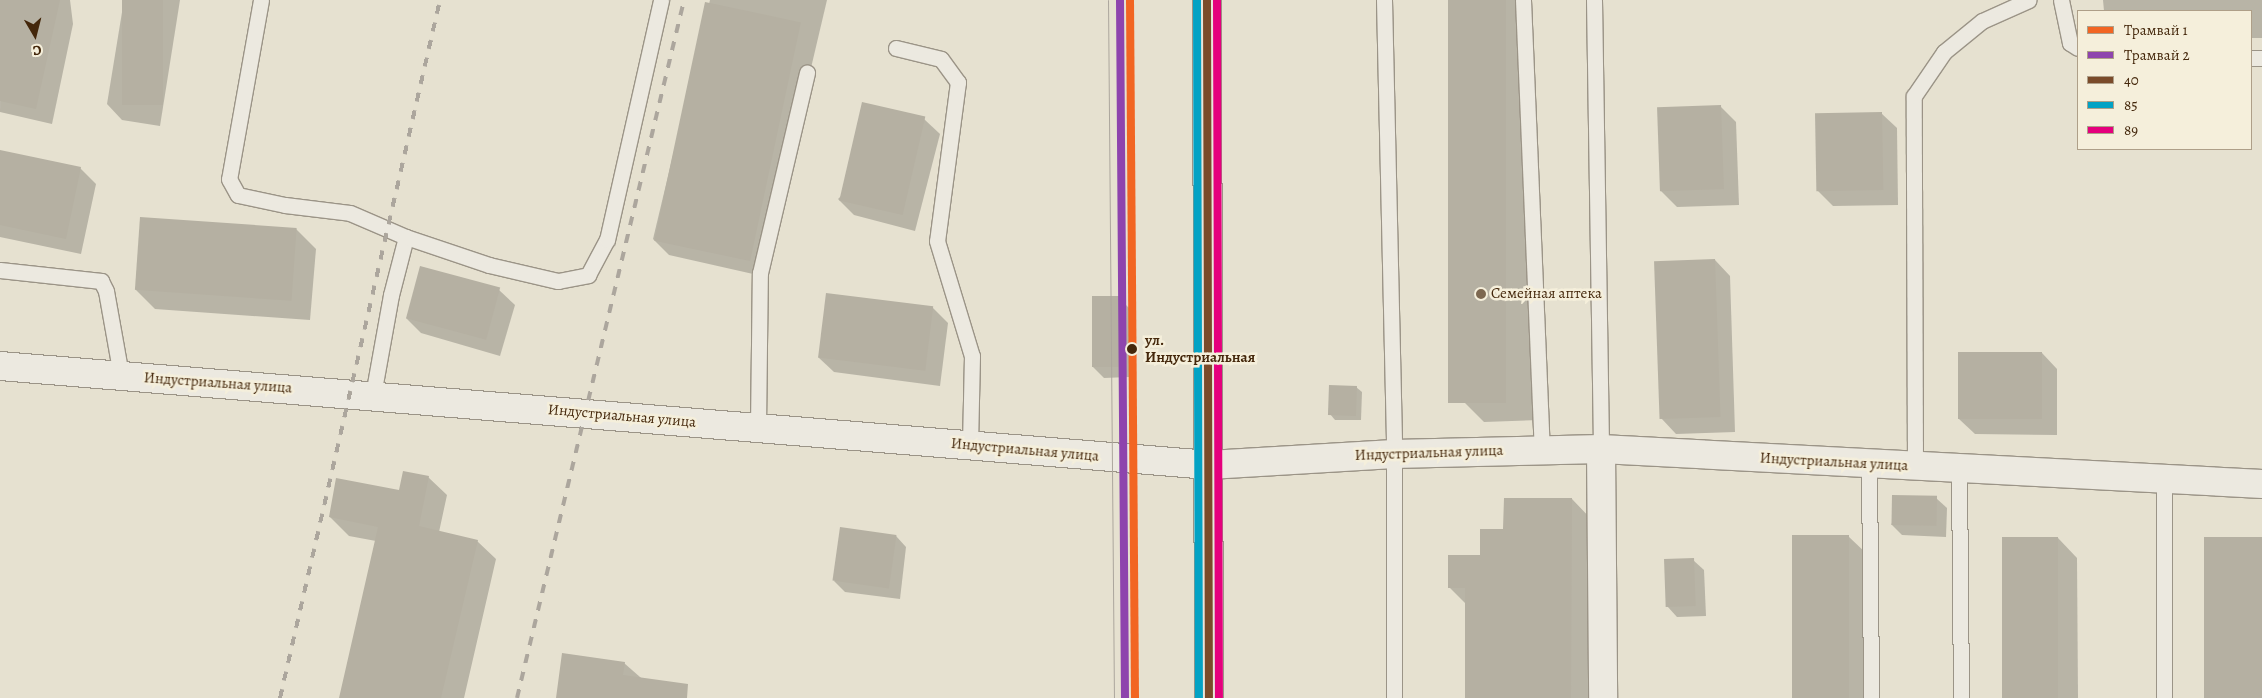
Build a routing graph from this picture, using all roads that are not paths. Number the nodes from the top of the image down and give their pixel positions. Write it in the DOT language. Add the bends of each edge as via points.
graph roads {
  1 [pos="261,0"];
  2 [pos="661,0"];
  3 [pos="1207,0"];
  4 [pos="1384,0"];
  5 [pos="1524,0"];
  6 [pos="1594,0"];
  7 [pos="2029,0"];
  8 [pos="2060,0"];
  9 [pos="2077,47"];
  10 [pos="896,48"];
  11 [pos="807,72"];
  12 [pos="406,237"];
  13 [pos="0,270"];
  14 [pos="0,366"];
  15 [pos="121,375"];
  16 [pos="373,395"];
  17 [pos="758,427"];
  18 [pos="970,446"];
  19 [pos="1542,449"];
  20 [pos="1601,450"];
  21 [pos="1394,454"];
  22 [pos="1869,463"];
  23 [pos="1209,465"];
  24 [pos="1914,466"];
  25 [pos="1959,470"];
  26 [pos="2164,479"];
  27 [pos="2262,484"];
  28 [pos="1209,698"];
  29 [pos="1394,698"];
  30 [pos="1603,698"];
  31 [pos="1871,698"];
  32 [pos="1961,698"];
  33 [pos="2164,698"];
  1 -- 12 [label="lane" via="229,179 238,195 284,205 350,213"];
  2 -- 12 [label="lane" via="607,240 588,275 558,281 489,264"];
  3 -- 23 [label="main road"];
  4 -- 21 [label="lane"];
  5 -- 19 [label="lane"];
  6 -- 20 [label="lane"];
  7 -- 24 [label="lane" via="1982,21 1951,46 1914,96"];
  8 -- 9 [label="lane" via="2070,43"];
  10 -- 18 [label="lane" via="942,59 958,82 937,240 972,356"];
  11 -- 17 [label="lane" via="760,272"];
  12 -- 16 [label="lane" via="391,295"];
  13 -- 15 [label="lane" via="101,281 105,287"];
  14 -- 15 [label="street, Индустриальная улица"];
  15 -- 16 [label="street, Индустриальная улица"];
  16 -- 17 [label="street, Индустриальная улица"];
  17 -- 18 [label="street, Индустриальная улица"];
  18 -- 23 [label="street, Индустриальная улица"];
  19 -- 20 [label="street, Индустриальная улица"];
  19 -- 21 [label="street, Индустриальная улица"];
  20 -- 22 [label="street, Индустриальная улица"];
  20 -- 30 [label="street"];
  21 -- 23 [label="street, Индустриальная улица"];
  21 -- 29 [label="lane"];
  22 -- 24 [label="street, Индустриальная улица"];
  22 -- 31 [label="lane"];
  23 -- 28 [label="main road"];
  24 -- 25 [label="street, Индустриальная улица"];
  25 -- 26 [label="street, Индустриальная улица"];
  25 -- 32 [label="lane"];
  26 -- 27 [label="street, Индустриальная улица"];
  26 -- 33 [label="lane"];
}
